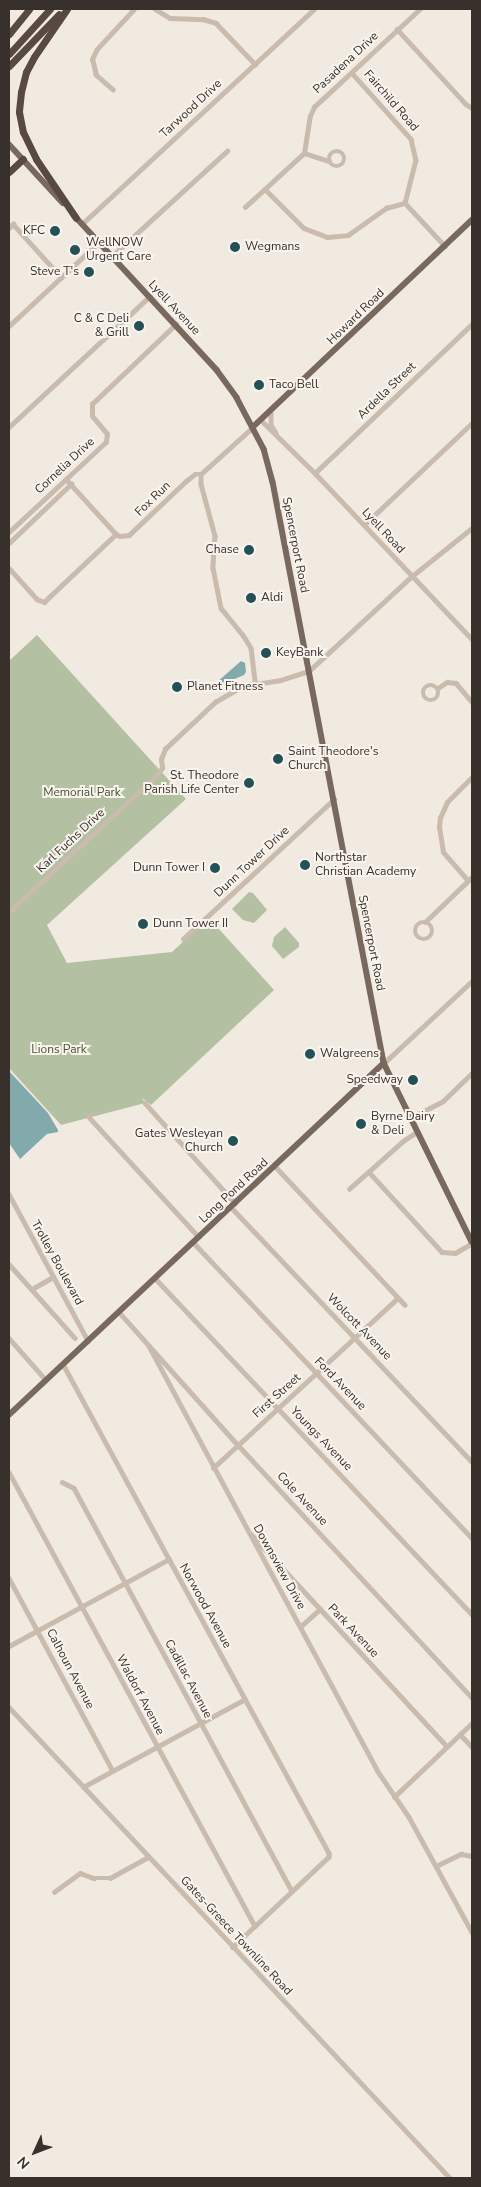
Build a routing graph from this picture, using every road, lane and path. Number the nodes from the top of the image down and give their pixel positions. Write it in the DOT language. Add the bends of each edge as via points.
graph roads {
  1 [pos="27,9"];
  2 [pos="50,9"];
  3 [pos="66,9"];
  4 [pos="134,9"];
  5 [pos="155,9"];
  6 [pos="314,9"];
  7 [pos="420,9"];
  8 [pos="397,29"];
  9 [pos="9,35"];
  10 [pos="9,54"];
  11 [pos="254,64"];
  12 [pos="9,66"];
  13 [pos="352,72"];
  14 [pos="113,90"];
  15 [pos="472,108"];
  16 [pos="9,144"];
  17 [pos="227,151"];
  18 [pos="304,153"];
  19 [pos="23,159"];
  20 [pos="329,161"];
  21 [pos="9,172"];
  22 [pos="265,189"];
  23 [pos="405,203"];
  24 [pos="245,208"];
  25 [pos="79,221"];
  26 [pos="472,221"];
  27 [pos="9,228"];
  28 [pos="99,242"];
  29 [pos="445,246"];
  30 [pos="112,256"];
  31 [pos="61,277"];
  32 [pos="150,296"];
  33 [pos="176,324"];
  34 [pos="472,324"];
  35 [pos="9,326"];
  36 [pos="271,411"];
  37 [pos="261,420"];
  38 [pos="472,423"];
  39 [pos="9,427"];
  40 [pos="253,427"];
  41 [pos="278,436"];
  42 [pos="315,473"];
  43 [pos="202,474"];
  44 [pos="66,479"];
  45 [pos="71,484"];
  46 [pos="364,525"];
  47 [pos="472,528"];
  48 [pos="9,532"];
  49 [pos="116,534"];
  50 [pos="9,542"];
  51 [pos="9,568"];
  52 [pos="412,576"];
  53 [pos="472,640"];
  54 [pos="309,671"];
  55 [pos="255,684"];
  56 [pos="438,688"];
  57 [pos="472,702"];
  58 [pos="472,777"];
  59 [pos="334,799"];
  60 [pos="472,877"];
  61 [pos="468,881"];
  62 [pos="9,912"];
  63 [pos="425,922"];
  64 [pos="183,939"];
  65 [pos="472,981"];
  66 [pos="384,1063"];
  67 [pos="472,1073"];
  68 [pos="145,1103"];
  69 [pos="88,1116"];
  70 [pos="410,1118"];
  71 [pos="417,1132"];
  72 [pos="275,1166"];
  73 [pos="369,1172"];
  74 [pos="349,1189"];
  75 [pos="9,1194"];
  76 [pos="233,1205"];
  77 [pos="199,1237"];
  78 [pos="194,1242"];
  79 [pos="472,1242"];
  80 [pos="9,1264"];
  81 [pos="53,1276"];
  82 [pos="156,1278"];
  83 [pos="32,1289"];
  84 [pos="398,1298"];
  85 [pos="405,1305"];
  86 [pos="119,1312"];
  87 [pos="9,1338"];
  88 [pos="75,1338"];
  89 [pos="355,1338"];
  90 [pos="88,1341"];
  91 [pos="149,1346"];
  92 [pos="63,1364"];
  93 [pos="316,1374"];
  94 [pos="46,1380"];
  95 [pos="278,1409"];
  96 [pos="9,1414"];
  97 [pos="238,1445"];
  98 [pos="472,1462"];
  99 [pos="213,1468"];
  100 [pos="9,1472"];
  101 [pos="62,1482"];
  102 [pos="246,1528"];
  103 [pos="472,1538"];
  104 [pos="168,1559"];
  105 [pos="9,1578"];
  106 [pos="125,1583"];
  107 [pos="81,1606"];
  108 [pos="320,1609"];
  109 [pos="472,1614"];
  110 [pos="300,1627"];
  111 [pos="37,1630"];
  112 [pos="9,1646"];
  113 [pos="472,1698"];
  114 [pos="245,1699"];
  115 [pos="9,1708"];
  116 [pos="201,1723"];
  117 [pos="472,1723"];
  118 [pos="460,1734"];
  119 [pos="447,1746"];
  120 [pos="157,1747"];
  121 [pos="472,1747"];
  122 [pos="113,1770"];
  123 [pos="83,1787"];
  124 [pos="394,1797"];
  125 [pos="472,1856"];
  126 [pos="148,1857"];
  127 [pos="436,1866"];
  128 [pos="292,1891"];
  129 [pos="54,1892"];
  130 [pos="254,1926"];
  131 [pos="472,1932"];
  132 [pos="232,1947"];
  133 [pos="450,2178"];
  1 -- 9 [label="highway"];
  2 -- 10 [label="highway"];
  3 -- 12 [label="highway"];
  3 -- 25 [label="highway" via="26,72 19,112 23,132 36,159"];
  4 -- 14 [label="street" via="97,49 92,59 96,75"];
  5 -- 11 [label="street" via="170,18 203,19 216,23"];
  6 -- 11 [label="street, Tarwood Drive"];
  7 -- 8 [label="street, Pasadena Drive"];
  8 -- 13 [label="street, Pasadena Drive"];
  8 -- 15 [label="street"];
  11 -- 25 [label="street, Tarwood Drive"];
  13 -- 18 [label="street, Pasadena Drive" via="311,112"];
  13 -- 23 [label="street, Fairchild Road" via="403,128 414,146 416,167"];
  16 -- 19 [label="main road, Lyell Avenue"];
  17 -- 30 [label="street"];
  18 -- 20 [label="street"];
  18 -- 22 [label="street"];
  19 -- 21 [label="highway"];
  19 -- 25 [label="main road, Lyell Avenue"];
  22 -- 23 [label="street" via="304,228 327,237 348,235 386,208"];
  22 -- 24 [label="street"];
  23 -- 29 [label="street"];
  25 -- 28 [label="main road, Lyell Avenue"];
  26 -- 29 [label="main road, Howard Road"];
  27 -- 31 [label="street" via="13,224"];
  28 -- 30 [label="main road, Lyell Avenue"];
  28 -- 31 [label="street"];
  29 -- 36 [label="main road, Howard Road"];
  30 -- 32 [label="main road, Lyell Avenue"];
  31 -- 35 [label="street"];
  32 -- 33 [label="main road, Lyell Avenue"];
  32 -- 39 [label="street"];
  33 -- 40 [label="main road, Lyell Avenue" via="220,374"];
  33 -- 44 [label="street, Cornelia Drive" via="92,404 92,416 108,438"];
  34 -- 42 [label="street, Ardella Street"];
  36 -- 37 [label="main road, Howard Road"];
  36 -- 41 [label="street, Lyell Road" via="271,425"];
  37 -- 40 [label="main road, Howard Road"];
  37 -- 41 [label="street, Lyell Road"];
  38 -- 46 [label="street"];
  40 -- 43 [label="street, Fox Run"];
  40 -- 54 [label="main road, Spencerport Road" via="274,482"];
  41 -- 42 [label="street, Lyell Road"];
  42 -- 46 [label="street, Lyell Road"];
  43 -- 49 [label="street, Fox Run" via="190,477 128,535"];
  43 -- 55 [label="street" via="201,484 215,536 213,568 221,608 251,648"];
  44 -- 45 [label="street"];
  44 -- 48 [label="street, Cornelia Drive"];
  45 -- 49 [label="street"];
  45 -- 50 [label="street"];
  46 -- 52 [label="street, Lyell Road"];
  47 -- 52 [label="street"];
  49 -- 51 [label="street" via="44,602 37,599"];
  52 -- 53 [label="street, Lyell Road"];
  52 -- 54 [label="street"];
  54 -- 55 [label="street, Karl Fuchs Drive"];
  54 -- 59 [label="main road, Spencerport Road"];
  55 -- 62 [label="street, Karl Fuchs Drive" via="228,694 207,709 165,749 159,773"];
  56 -- 57 [label="street" via="447,682 456,683"];
  58 -- 61 [label="street" via="447,802 439,827 443,852"];
  59 -- 64 [label="street, Dunn Tower Drive"];
  59 -- 66 [label="main road, Spencerport Road"];
  60 -- 61 [label="street"];
  61 -- 63 [label="street"];
  65 -- 66 [label="street, Long Pond Road"];
  66 -- 70 [label="main road, Spencerport Road"];
  66 -- 72 [label="main road, Long Pond Road"];
  67 -- 70 [label="street" via="442,1101"];
  68 -- 76 [label="street, Wolcott Avenue"];
  69 -- 77 [label="street"];
  70 -- 71 [label="main road, Spencerport Road"];
  71 -- 73 [label="street"];
  71 -- 79 [label="main road, Spencerport Road"];
  72 -- 76 [label="main road, Long Pond Road"];
  72 -- 84 [label="street"];
  73 -- 74 [label="street"];
  73 -- 79 [label="street" via="442,1252 455,1252"];
  75 -- 81 [label="street, Trolley Boulevard"];
  76 -- 77 [label="main road, Long Pond Road"];
  76 -- 89 [label="street, Wolcott Avenue"];
  77 -- 78 [label="main road, Long Pond Road"];
  78 -- 82 [label="main road, Long Pond Road"];
  78 -- 93 [label="street, Ford Avenue"];
  80 -- 83 [label="street"];
  81 -- 83 [label="street"];
  81 -- 90 [label="street, Trolley Boulevard"];
  82 -- 86 [label="main road, Long Pond Road"];
  82 -- 95 [label="street, Youngs Avenue"];
  83 -- 88 [label="street"];
  84 -- 85 [label="street"];
  84 -- 89 [label="street, First Street"];
  86 -- 90 [label="main road, Long Pond Road"];
  86 -- 91 [label="street, Cole Avenue"];
  87 -- 94 [label="street"];
  89 -- 93 [label="street, First Street"];
  89 -- 98 [label="street, Wolcott Avenue"];
  90 -- 92 [label="main road, Long Pond Road"];
  91 -- 97 [label="street, Cole Avenue"];
  91 -- 99 [label="street, Downsview Drive"];
  92 -- 94 [label="main road, Long Pond Road"];
  92 -- 104 [label="street, Norwood Avenue"];
  93 -- 95 [label="street, First Street"];
  93 -- 103 [label="street, Ford Avenue"];
  94 -- 96 [label="main road, Long Pond Road"];
  95 -- 97 [label="street, First Street"];
  95 -- 109 [label="street, Youngs Avenue"];
  97 -- 99 [label="street, First Street"];
  97 -- 113 [label="street, Cole Avenue"];
  99 -- 102 [label="street, Downsview Drive"];
  100 -- 107 [label="street, Waldorf Avenue"];
  101 -- 106 [label="street, Cadillac Avenue" via="74,1488"];
  102 -- 108 [label="street, Park Avenue"];
  102 -- 110 [label="street, Downsview Drive"];
  104 -- 106 [label="street"];
  104 -- 114 [label="street, Norwood Avenue"];
  105 -- 111 [label="street, Calhoun Avenue"];
  106 -- 107 [label="street"];
  106 -- 116 [label="street, Cadillac Avenue"];
  107 -- 111 [label="street"];
  107 -- 120 [label="street, Waldorf Avenue"];
  108 -- 110 [label="street"];
  108 -- 119 [label="street, Park Avenue"];
  110 -- 124 [label="street, Downsview Drive"];
  111 -- 112 [label="street"];
  111 -- 122 [label="street, Calhoun Avenue"];
  114 -- 116 [label="street"];
  114 -- 128 [label="street, Norwood Avenue" via="329,1853 329,1857"];
  115 -- 123 [label="street, Gates-Greece Townline Road"];
  116 -- 120 [label="street"];
  116 -- 128 [label="street, Cadillac Avenue"];
  117 -- 118 [label="street"];
  118 -- 119 [label="street"];
  118 -- 121 [label="street"];
  119 -- 124 [label="street"];
  120 -- 122 [label="street"];
  120 -- 130 [label="street, Waldorf Avenue"];
  122 -- 123 [label="street"];
  123 -- 126 [label="street, Gates-Greece Townline Road"];
  124 -- 127 [label="street, Downsview Drive"];
  125 -- 127 [label="street" via="461,1854"];
  126 -- 129 [label="street" via="110,1878 94,1878 80,1873"];
  126 -- 132 [label="street, Gates-Greece Townline Road"];
  127 -- 131 [label="street, Downsview Drive"];
  128 -- 130 [label="street"];
  130 -- 132 [label="street"];
  132 -- 133 [label="street, Gates-Greece Townline Road"];
}
